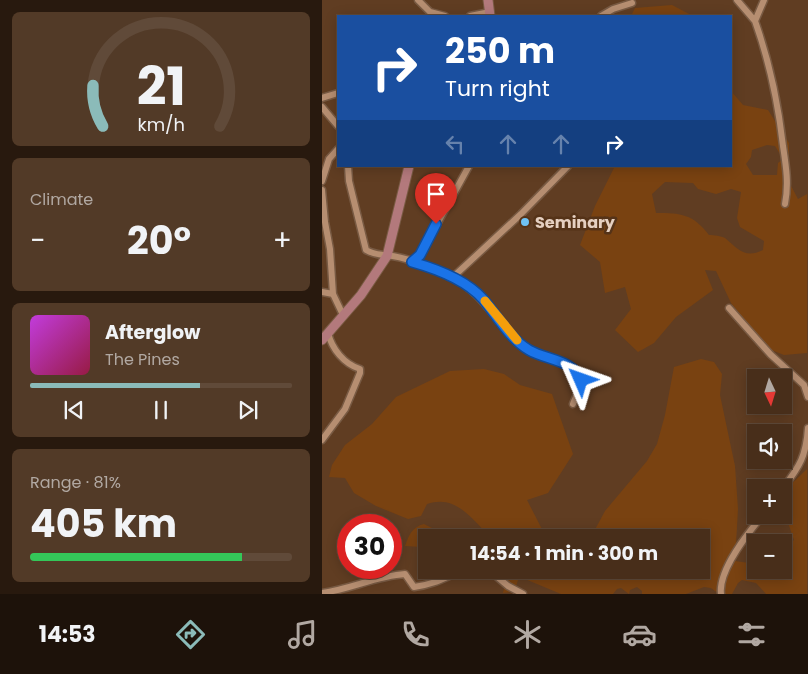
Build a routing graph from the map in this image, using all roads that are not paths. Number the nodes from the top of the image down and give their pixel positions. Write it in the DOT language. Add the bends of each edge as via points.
graph roads {
  1 [pos="418,0"];
  2 [pos="488,0"];
  3 [pos="737,0"];
  4 [pos="764,0"];
  5 [pos="632,4"];
  6 [pos="490,14"];
  7 [pos="441,15"];
  8 [pos="602,15"];
  9 [pos="755,21"];
  10 [pos="337,93"];
  11 [pos="322,98"];
  12 [pos="322,106"];
  13 [pos="337,125"];
  14 [pos="337,150"];
  15 [pos="348,167"];
  16 [pos="409,167"];
  17 [pos="468,167"];
  18 [pos="567,167"];
  19 [pos="322,181"];
  20 [pos="322,190"];
  21 [pos="785,204"];
  22 [pos="386,256"];
  23 [pos="412,262"];
  24 [pos="453,277"];
  25 [pos="322,292"];
  26 [pos="333,294"];
  27 [pos="728,308"];
  28 [pos="343,315"];
  29 [pos="325,337"];
  30 [pos="808,396"];
  31 [pos="573,404"];
  32 [pos="808,428"];
  33 [pos="322,440"];
  34 [pos="790,479"];
  35 [pos="756,524"];
  36 [pos="444,579"];
  37 [pos="500,579"];
  38 [pos="322,593"];
  39 [pos="523,594"];
  40 [pos="721,594"];
  1 -- 7 [label="street" via="430,12"];
  2 -- 6 [label="main road"];
  3 -- 9 [label="street"];
  4 -- 9 [label="street"];
  5 -- 8 [label="street" via="613,8"];
  9 -- 21 [label="street" via="769,58 779,111 788,186"];
  10 -- 11 [label="street"];
  12 -- 13 [label="street"];
  14 -- 19 [label="street" via="329,160"];
  15 -- 22 [label="street" via="366,250 376,256"];
  16 -- 22 [label="main road"];
  17 -- 23 [label="street" via="420,255"];
  18 -- 24 [label="street"];
  20 -- 26 [label="street"];
  22 -- 23 [label="street"];
  22 -- 28 [label="main road" via="361,295"];
  23 -- 24 [label="street"];
  24 -- 31 [label="street" via="482,297 511,335 530,351 573,368 581,380"];
  25 -- 26 [label="street"];
  26 -- 28 [label="street"];
  27 -- 30 [label="street" via="804,385"];
  28 -- 29 [label="main road"];
  29 -- 33 [label="street" via="338,354 360,369 360,373 345,409"];
  32 -- 34 [label="street" via="805,456"];
  35 -- 40 [label="street" via="740,544 722,579"];
  36 -- 38 [label="street" via="414,587 406,574 391,575 368,580 353,588"];
  37 -- 39 [label="street"];
}
